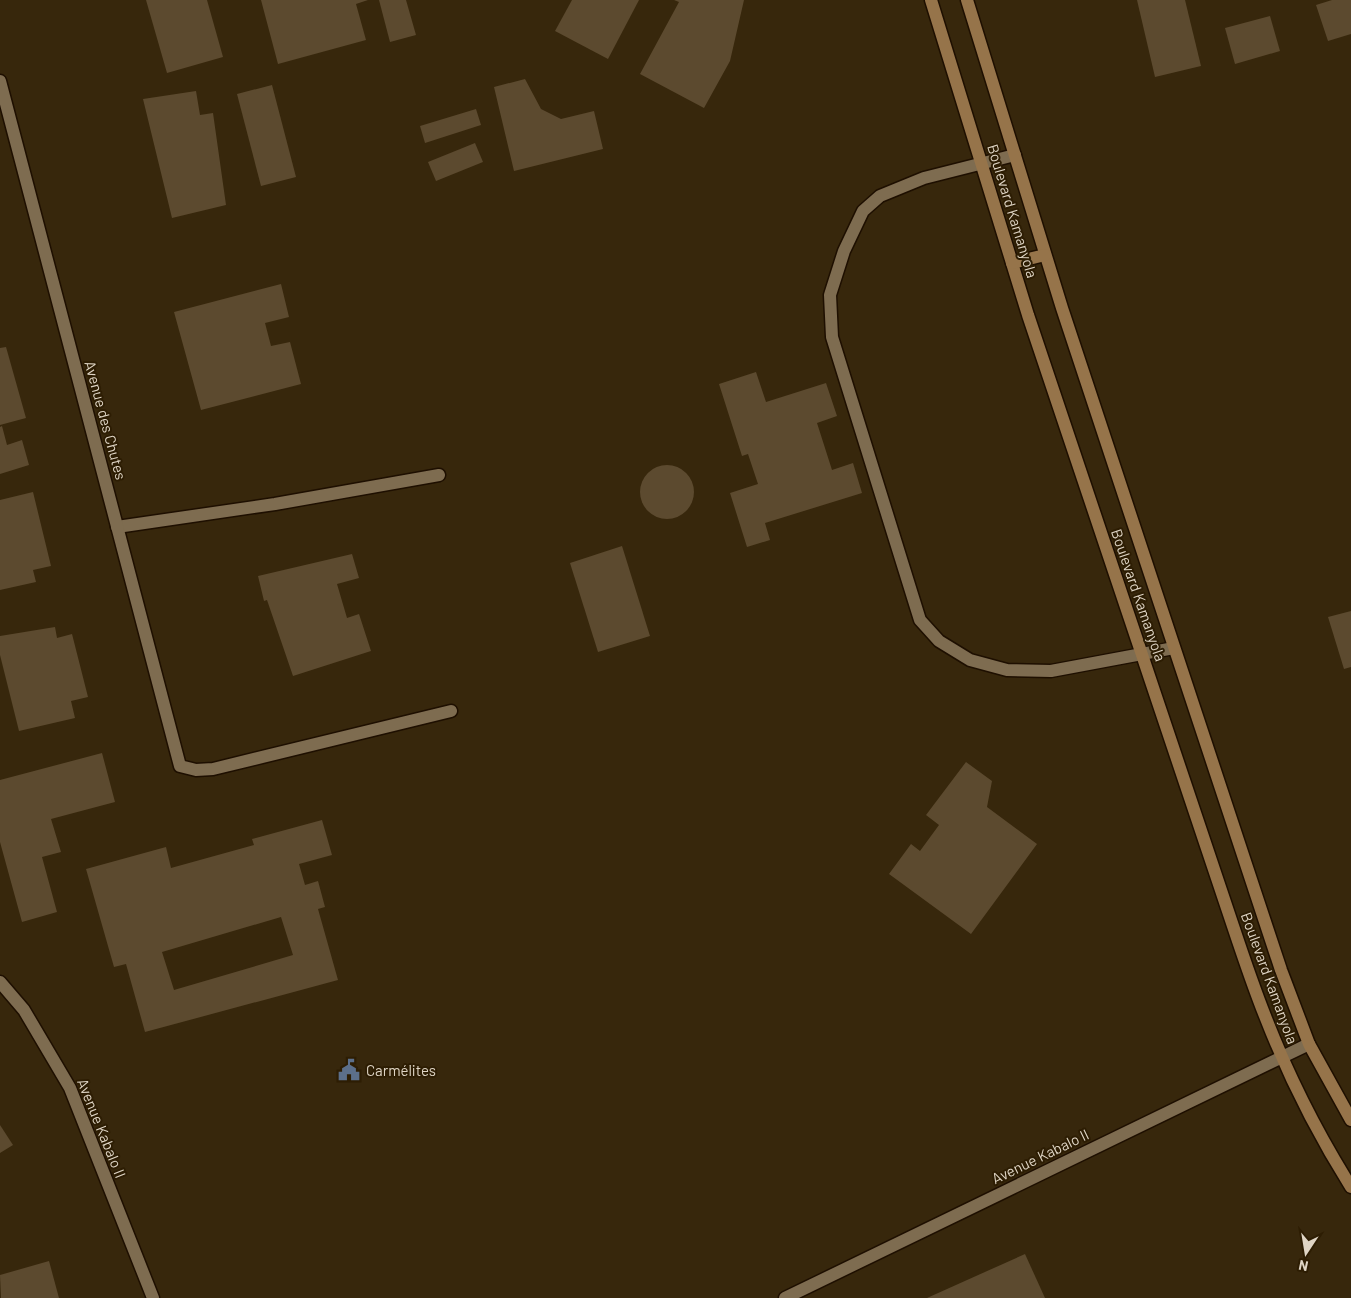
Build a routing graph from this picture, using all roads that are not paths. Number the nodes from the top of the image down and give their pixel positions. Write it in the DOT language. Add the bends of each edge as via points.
graph roads {
  1 [pos="931,0"];
  2 [pos="967,0"];
  3 [pos="0,82"];
  4 [pos="1015,155"];
  5 [pos="982,164"];
  6 [pos="1046,256"];
  7 [pos="1012,263"];
  8 [pos="439,475"];
  9 [pos="117,527"];
  10 [pos="1174,648"];
  11 [pos="1142,654"];
  12 [pos="451,711"];
  13 [pos="0,982"];
  14 [pos="1309,1044"];
  15 [pos="1282,1056"];
  16 [pos="1351,1120"];
  17 [pos="1351,1186"];
  18 [pos="153,1298"];
  19 [pos="786,1298"];
  1 -- 5 [label="main road, Boulevard Kamanyola"];
  2 -- 4 [label="main road, Boulevard Kamanyola"];
  3 -- 9 [label="street, Avenue des Chutes"];
  4 -- 5 [label="street"];
  4 -- 6 [label="main road, Boulevard Kamanyola"];
  5 -- 7 [label="main road, Boulevard Kamanyola"];
  5 -- 11 [label="street" via="924,178 880,196 863,211 844,251 830,295 832,337 920,620 939,641 970,660 1007,670 1050,670"];
  6 -- 7 [label="main road"];
  6 -- 10 [label="main road, Boulevard Kamanyola"];
  7 -- 11 [label="main road, Boulevard Kamanyola"];
  8 -- 9 [label="street"];
  9 -- 12 [label="street, Avenue des Chutes" via="180,766 196,770 213,769"];
  10 -- 11 [label="street"];
  10 -- 14 [label="main road, Boulevard Kamanyola" via="1280,970"];
  11 -- 15 [label="main road, Boulevard Kamanyola" via="1236,935"];
  13 -- 18 [label="street, Avenue Kabalo II" via="24,1010 70,1088"];
  14 -- 15 [label="street, Avenue Kabalo II"];
  14 -- 16 [label="main road, Boulevard Kamanyola"];
  15 -- 17 [label="main road, Boulevard Kamanyola"];
  15 -- 19 [label="street, Avenue Kabalo II"];
}
